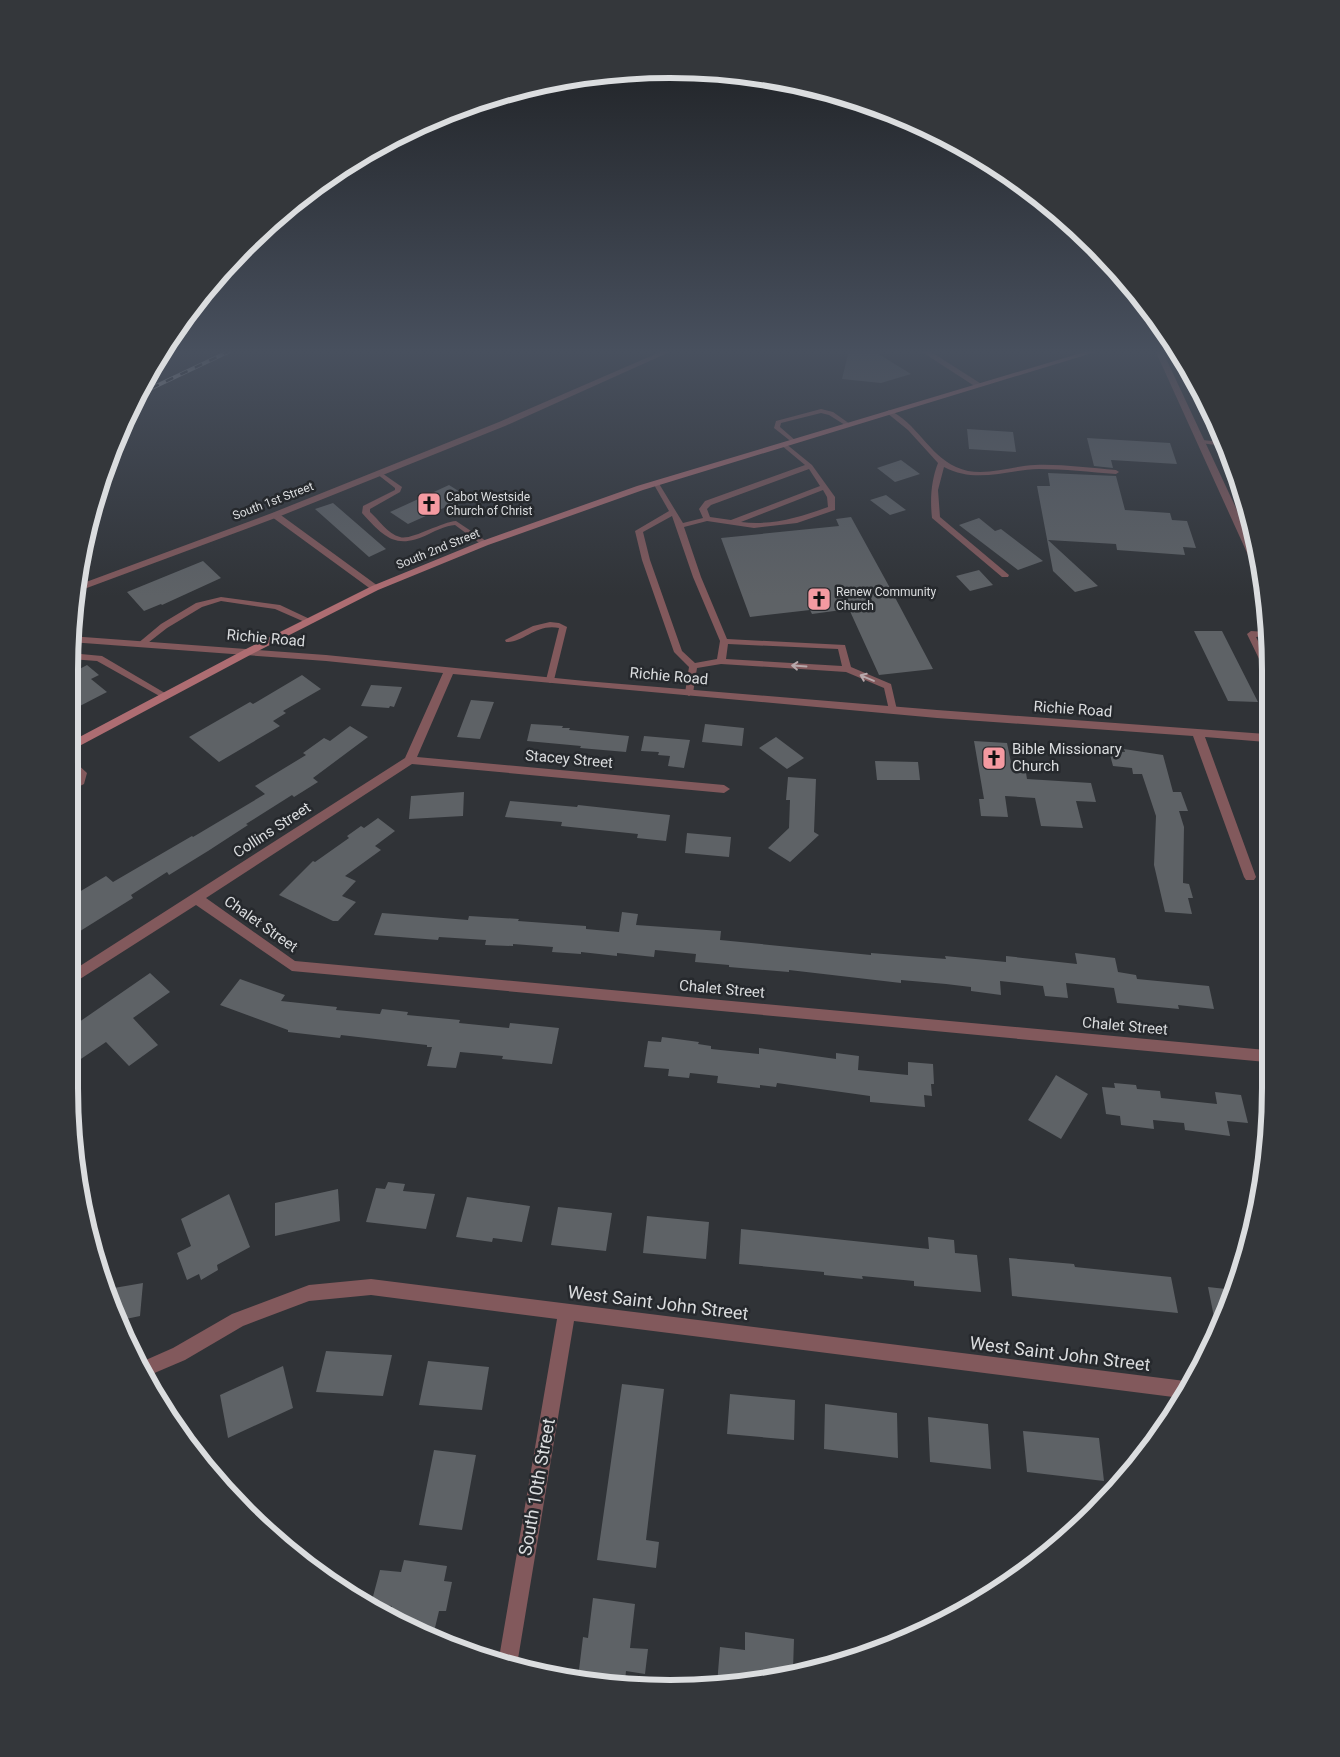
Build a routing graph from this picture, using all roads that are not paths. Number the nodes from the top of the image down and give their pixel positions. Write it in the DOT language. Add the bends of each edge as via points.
graph roads {
  1 [pos="482,432"];
  2 [pos="782,432"];
  3 [pos="822,432"];
  4 [pos="912,432"];
  5 [pos="1197,432"];
  6 [pos="793,441"];
  7 [pos="1202,442"];
  8 [pos="1217,443"];
  9 [pos="784,444"];
  10 [pos="942,463"];
  11 [pos="810,466"];
  12 [pos="1116,472"];
  13 [pos="378,473"];
  14 [pos="656,483"];
  15 [pos="825,487"];
  16 [pos="673,512"];
  17 [pos="275,515"];
  18 [pos="707,519"];
  19 [pos="733,523"];
  20 [pos="680,526"];
  21 [pos="485,543"];
  22 [pos="1249,546"];
  23 [pos="1005,574"];
  24 [pos="84,586"];
  25 [pos="375,588"];
  26 [pos="310,621"];
  27 [pos="1261,634"];
  28 [pos="79,640"];
  29 [pos="509,640"];
  30 [pos="93,641"];
  31 [pos="724,641"];
  32 [pos="141,644"];
  33 [pos="248,652"];
  34 [pos="78,657"];
  35 [pos="84,657"];
  36 [pos="1262,657"];
  37 [pos="721,661"];
  38 [pos="693,666"];
  39 [pos="847,669"];
  40 [pos="449,671"];
  41 [pos="550,680"];
  42 [pos="689,693"];
  43 [pos="166,696"];
  44 [pos="893,710"];
  45 [pos="1198,734"];
  46 [pos="1262,738"];
  47 [pos="78,741"];
  48 [pos="410,760"];
  49 [pos="78,769"];
  50 [pos="78,784"];
  51 [pos="724,789"];
  52 [pos="1250,877"];
  53 [pos="196,898"];
  54 [pos="78,974"];
  55 [pos="1262,1056"];
  56 [pos="567,1312"];
  57 [pos="149,1367"];
  58 [pos="1179,1389"];
  59 [pos="509,1657"];
  1 -- 13 [label="street, South 1st Street"];
  2 -- 6 [label="lane"];
  3 -- 6 [label="main road, South 2nd Street"];
  4 -- 10 [label="lane"];
  5 -- 7 [label="street"];
  6 -- 9 [label="main road, South 2nd Street"];
  7 -- 8 [label="lane"];
  7 -- 22 [label="street"];
  9 -- 11 [label="lane"];
  9 -- 14 [label="main road, South 2nd Street"];
  10 -- 12 [label="lane" via="954,471 977,476 1052,466"];
  10 -- 23 [label="lane" via="932,496 936,518"];
  11 -- 15 [label="lane"];
  11 -- 18 [label="lane" via="708,503 703,509"];
  13 -- 17 [label="street, South 1st Street"];
  13 -- 21 [label="lane" via="399,488 366,508 366,513 397,539 411,539 456,523"];
  14 -- 16 [label="lane"];
  14 -- 21 [label="main road, South 2nd Street"];
  15 -- 19 [label="lane"];
  15 -- 19 [label="lane" via="831,497 832,508 797,520 754,526"];
  16 -- 20 [label="lane"];
  16 -- 38 [label="lane" via="639,531 678,652"];
  17 -- 24 [label="street, South 1st Street"];
  17 -- 25 [label="lane"];
  18 -- 19 [label="lane"];
  18 -- 20 [label="lane"];
  20 -- 31 [label="lane"];
  21 -- 25 [label="main road, South 2nd Street"];
  25 -- 26 [label="main road, South 2nd Street"];
  26 -- 32 [label="lane" via="277,607 222,599 198,606"];
  26 -- 33 [label="main road, South 2nd Street"];
  27 -- 36 [label="lane" via="1251,634"];
  28 -- 30 [label="street, Richie Road"];
  29 -- 41 [label="lane" via="546,624 563,627"];
  30 -- 32 [label="street, Richie Road"];
  30 -- 35 [label="lane"];
  31 -- 37 [label="lane"];
  31 -- 39 [label="lane" via="842,647"];
  32 -- 33 [label="street, Richie Road"];
  33 -- 40 [label="street, Richie Road"];
  33 -- 43 [label="main road, South 2nd Street"];
  34 -- 35 [label="lane"];
  35 -- 43 [label="lane" via="99,658"];
  37 -- 38 [label="lane"];
  39 -- 37 [label="lane, one-way"];
  38 -- 42 [label="lane"];
  44 -- 39 [label="lane, one-way" via="888,686"];
  40 -- 41 [label="street, Richie Road"];
  40 -- 48 [label="street"];
  41 -- 42 [label="street, Richie Road"];
  42 -- 44 [label="street, Richie Road"];
  43 -- 47 [label="main road, South 2nd Street"];
  44 -- 45 [label="street, Richie Road"];
  45 -- 46 [label="street, Richie Road"];
  45 -- 52 [label="street"];
  48 -- 51 [label="street, Stacey Street"];
  48 -- 53 [label="street, Collins Street"];
  49 -- 50 [label="lane" via="82,773"];
  53 -- 54 [label="street, Collins Street"];
  53 -- 55 [label="street, Chalet Street" via="292,966"];
  56 -- 57 [label="street, West Saint John Street" via="372,1287 309,1293 238,1320 179,1354"];
  56 -- 58 [label="street, West Saint John Street"];
  56 -- 59 [label="street, South 10th Street"];
}
